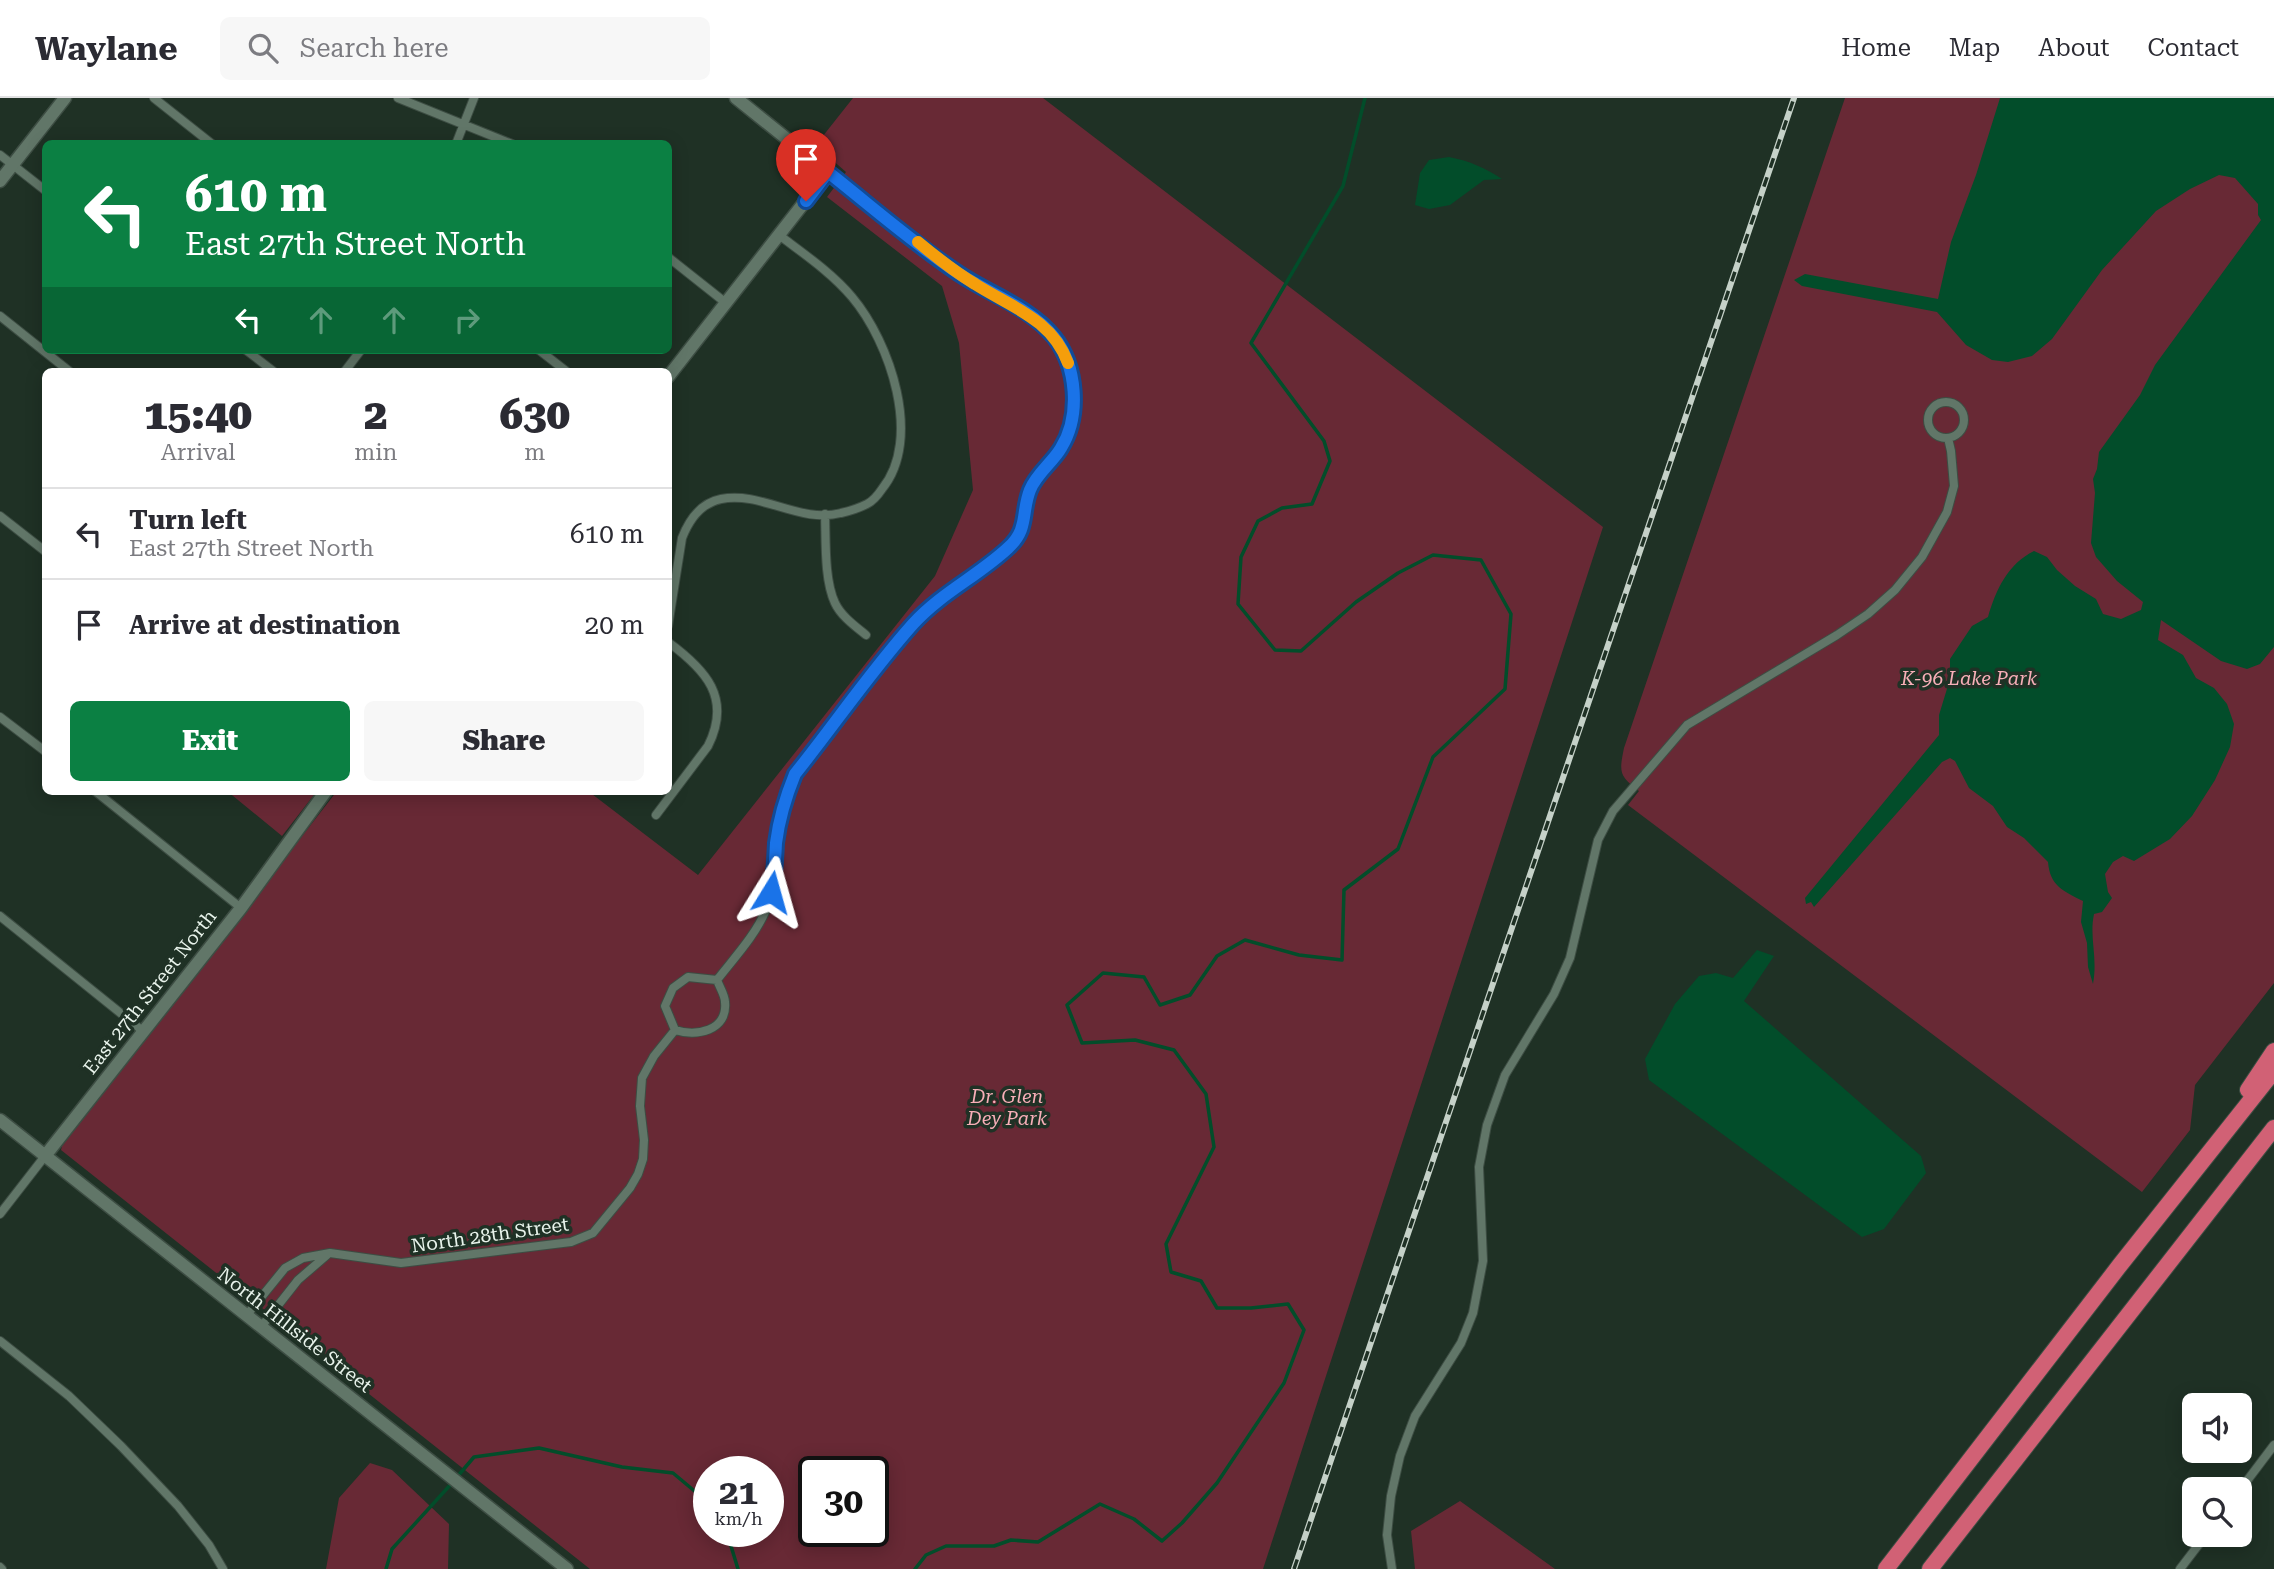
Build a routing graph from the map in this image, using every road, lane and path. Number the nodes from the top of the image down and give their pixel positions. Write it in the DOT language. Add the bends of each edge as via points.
graph roads {
  1 [pos="65,98"];
  2 [pos="154,98"];
  3 [pos="398,98"];
  4 [pos="474,98"];
  5 [pos="736,98"];
  6 [pos="464,124"];
  7 [pos="207,140"];
  8 [pos="458,140"];
  9 [pos="502,140"];
  10 [pos="0,155"];
  11 [pos="13,165"];
  12 [pos="828,172"];
  13 [pos="0,181"];
  14 [pos="42,188"];
  15 [pos="779,235"];
  16 [pos="672,260"];
  17 [pos="726,303"];
  18 [pos="0,316"];
  19 [pos="42,349"];
  20 [pos="48,354"];
  21 [pos="252,354"];
  22 [pos="358,354"];
  23 [pos="544,354"];
  24 [pos="65,368"];
  25 [pos="269,368"];
  26 [pos="347,368"];
  27 [pos="562,368"];
  28 [pos="672,372"];
  29 [pos="1948,438"];
  30 [pos="824,514"];
  31 [pos="0,516"];
  32 [pos="42,549"];
  33 [pos="672,601"];
  34 [pos="866,635"];
  35 [pos="672,645"];
  36 [pos="0,717"];
  37 [pos="42,749"];
  38 [pos="672,794"];
  39 [pos="99,795"];
  40 [pos="323,795"];
  41 [pos="671,795"];
  42 [pos="656,815"];
  43 [pos="241,908"];
  44 [pos="0,916"];
  45 [pos="717,980"];
  46 [pos="675,1030"];
  47 [pos="144,1032"];
  48 [pos="2274,1051"];
  49 [pos="2274,1071"];
  50 [pos="0,1119"];
  51 [pos="2274,1128"];
  52 [pos="45,1156"];
  53 [pos="2204,1159"];
  54 [pos="0,1214"];
  55 [pos="330,1253"];
  56 [pos="246,1316"];
  57 [pos="261,1327"];
  58 [pos="0,1341"];
  59 [pos="2274,1445"];
  60 [pos="2250,1477"];
  61 [pos="2197,1547"];
  62 [pos="223,1569"];
  63 [pos="566,1569"];
  64 [pos="1392,1569"];
  65 [pos="1886,1569"];
  66 [pos="1930,1569"];
  67 [pos="2180,1569"];
  1 -- 11 [label="street"];
  2 -- 7 [label="street"];
  3 -- 6 [label="street"];
  4 -- 6 [label="street"];
  5 -- 12 [label="street"];
  6 -- 8 [label="street"];
  6 -- 9 [label="street"];
  10 -- 11 [label="street"];
  11 -- 13 [label="street"];
  11 -- 14 [label="street"];
  12 -- 15 [label="street"];
  12 -- 45 [label="street" via="955,271 1043,325 1063,350 1072,378 1073,408 1063,445 1029,493 1020,534 928,608 795,774 776,841 775,875 766,909 751,937"];
  15 -- 17 [label="street"];
  15 -- 30 [label="street" via="852,296 865,314 884,352 899,405 898,461 887,484 869,503 839,514"];
  16 -- 17 [label="street"];
  17 -- 28 [label="street"];
  18 -- 19 [label="street"];
  20 -- 24 [label="street"];
  21 -- 25 [label="street"];
  22 -- 26 [label="street"];
  23 -- 27 [label="street"];
  29 -- 29 [label="street" via="1959,433 1964,416 1957,406 1946,402 1931,410 1927,421 1932,432"];
  29 -- 64 [label="street" via="1954,486 1947,512 1922,557 1895,590 1837,635 1687,725 1613,811 1598,840 1570,958 1505,1075 1487,1125 1479,1167 1483,1261 1473,1313 1461,1343 1415,1416 1400,1456 1387,1535"];
  30 -- 33 [label="street" via="799,513 738,498 706,505 687,525 682,538"];
  30 -- 34 [label="street" via="834,602"];
  31 -- 32 [label="street"];
  35 -- 38 [label="street" via="705,674 718,709 708,746"];
  36 -- 37 [label="street"];
  39 -- 43 [label="street"];
  40 -- 43 [label="street, East 27th Street North"];
  41 -- 42 [label="street"];
  43 -- 47 [label="street, East 27th Street North"];
  44 -- 47 [label="street"];
  45 -- 46 [label="street" via="725,1001 723,1016 715,1027 702,1033"];
  45 -- 46 [label="street" via="688,977 673,988 665,1006"];
  46 -- 55 [label="street, North 28th Street" via="642,1078 644,1140 638,1174 593,1233 571,1242 401,1263"];
  47 -- 52 [label="street, East 27th Street North"];
  48 -- 53 [label="highway"];
  49 -- 53 [label="highway"];
  50 -- 52 [label="street, North Hillside Street"];
  51 -- 66 [label="highway"];
  52 -- 54 [label="street, East 27th Street North"];
  52 -- 56 [label="street, North Hillside Street"];
  53 -- 65 [label="highway"];
  55 -- 56 [label="street, North 28th Street" via="303,1258 285,1268"];
  55 -- 57 [label="street" via="298,1280"];
  56 -- 57 [label="street, North Hillside Street"];
  57 -- 63 [label="street, North Hillside Street"];
  58 -- 62 [label="street" via="69,1396 121,1446 178,1506"];
  59 -- 60 [label="street"];
  61 -- 67 [label="street"];
}
